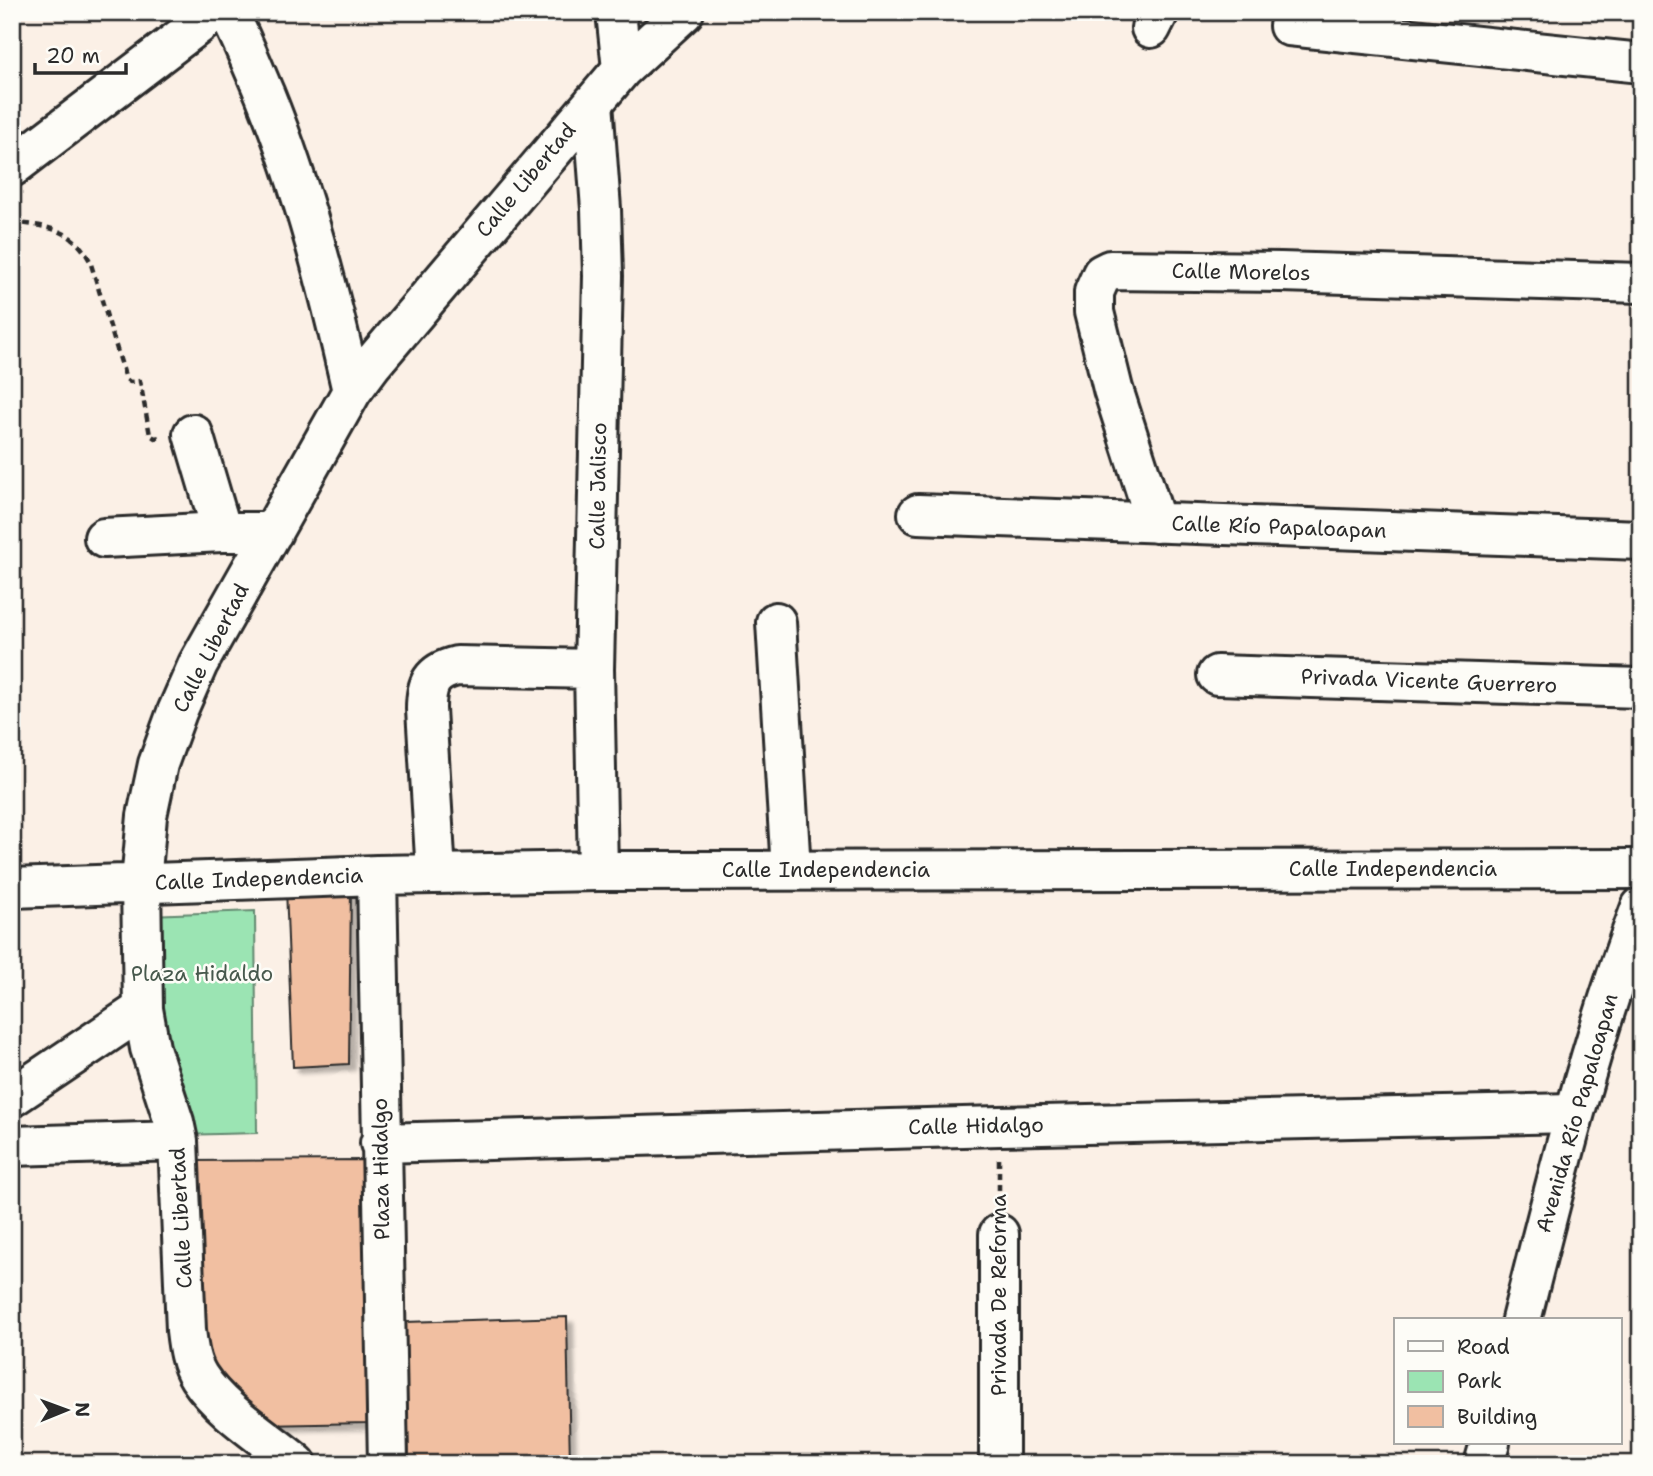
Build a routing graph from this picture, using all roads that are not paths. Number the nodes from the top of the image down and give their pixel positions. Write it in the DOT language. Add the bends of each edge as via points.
graph roads {
  1 [pos="215,12"];
  2 [pos="228,12"];
  3 [pos="616,12"];
  4 [pos="684,12"];
  5 [pos="1289,26"];
  6 [pos="1641,63"];
  7 [pos="622,69"];
  8 [pos="593,103"];
  9 [pos="12,167"];
  10 [pos="1641,283"];
  11 [pos="352,391"];
  12 [pos="193,434"];
  13 [pos="918,514"];
  14 [pos="1156,523"];
  15 [pos="222,532"];
  16 [pos="273,532"];
  17 [pos="104,538"];
  18 [pos="1641,540"];
  19 [pos="776,622"];
  20 [pos="594,669"];
  21 [pos="1217,675"];
  22 [pos="1641,688"];
  23 [pos="1641,869"];
  24 [pos="791,870"];
  25 [pos="598,871"];
  26 [pos="436,874"];
  27 [pos="377,875"];
  28 [pos="141,883"];
  29 [pos="12,888"];
  30 [pos="1641,907"];
  31 [pos="143,1009"];
  32 [pos="12,1097"];
  33 [pos="1573,1113"];
  34 [pos="178,1141"];
  35 [pos="380,1143"];
  36 [pos="12,1146"];
  37 [pos="999,1234"];
  38 [pos="1522,1318"];
  39 [pos="1490,1444"];
  40 [pos="297,1464"];
  41 [pos="387,1464"];
  42 [pos="999,1464"];
  43 [pos="1484,1464"];
  1 -- 9 [label="street"];
  2 -- 11 [label="street" via="276,122 312,226"];
  3 -- 7 [label="street"];
  4 -- 7 [label="street, Calle Libertad"];
  5 -- 6 [label="street"];
  7 -- 8 [label="street, Calle Libertad"];
  8 -- 11 [label="street, Calle Libertad"];
  8 -- 20 [label="street, Calle Jalisco" via="603,276"];
  10 -- 14 [label="street, Calle Morelos" via="1110,270 1102,274 1094,292 1094,312"];
  11 -- 16 [label="street, Calle Libertad"];
  12 -- 15 [label="street"];
  13 -- 14 [label="street, Calle Río Papaloapan"];
  14 -- 18 [label="street, Calle Río Papaloapan"];
  15 -- 16 [label="street"];
  15 -- 17 [label="street"];
  16 -- 28 [label="street, Calle Libertad" via="198,664 177,712 158,764 147,816"];
  19 -- 24 [label="street"];
  20 -- 25 [label="street, Calle Jalisco"];
  20 -- 26 [label="street" via="457,666 434,676 426,709"];
  21 -- 22 [label="street, Privada Vicente Guerrero"];
  23 -- 24 [label="street, Calle Independencia"];
  24 -- 25 [label="street, Calle Independencia"];
  25 -- 26 [label="street, Calle Independencia"];
  26 -- 27 [label="street, Calle Independencia"];
  27 -- 28 [label="street, Calle Independencia"];
  27 -- 35 [label="street, Plaza Hidalgo"];
  28 -- 29 [label="street, Calle Independencia"];
  28 -- 31 [label="street, Calle Libertad"];
  30 -- 33 [label="street, Avenida Río Papaloapan"];
  31 -- 32 [label="street"];
  31 -- 34 [label="street, Calle Libertad"];
  33 -- 35 [label="street, Calle Hidalgo"];
  33 -- 38 [label="street, Avenida Río Papaloapan"];
  34 -- 36 [label="street"];
  34 -- 40 [label="street, Calle Libertad" via="189,1355 198,1376 217,1399"];
  35 -- 41 [label="street, Plaza Hidalgo"];
  37 -- 42 [label="street, Privada De Reforma"];
  39 -- 43 [label="street"];
}
